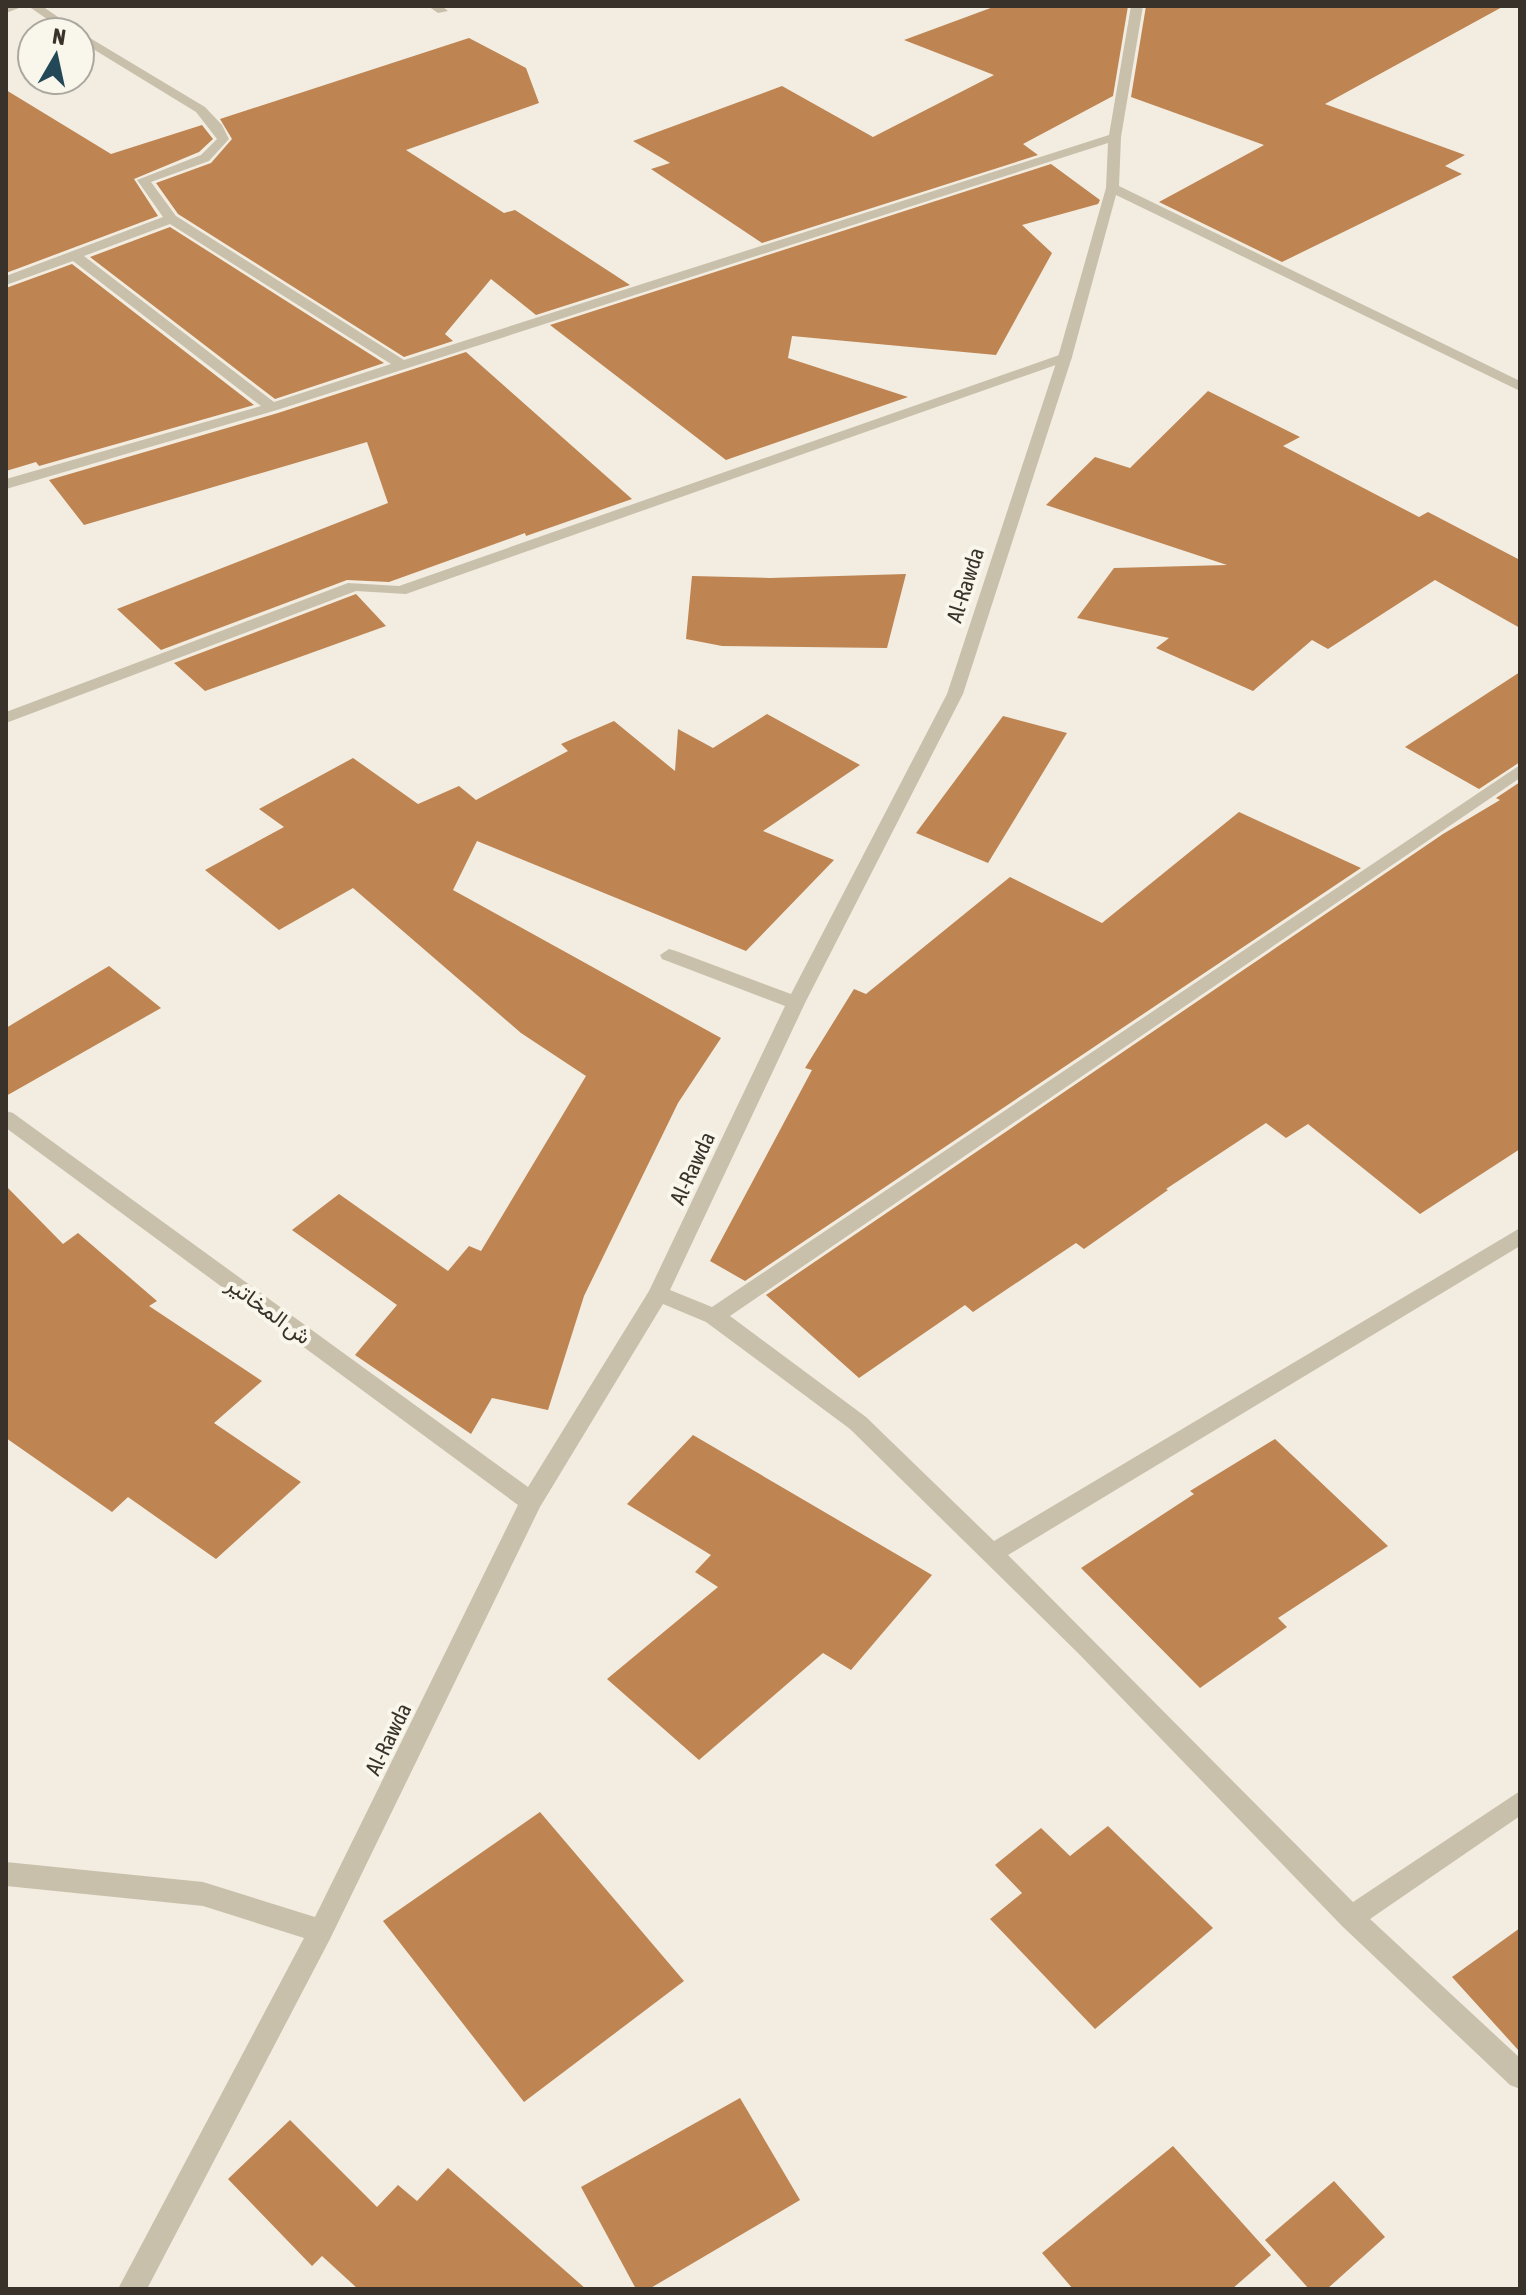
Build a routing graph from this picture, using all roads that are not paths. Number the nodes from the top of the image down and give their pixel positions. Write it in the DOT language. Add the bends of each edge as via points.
graph roads {
  1 [pos="18,6"];
  2 [pos="1137,6"];
  3 [pos="6,10"];
  4 [pos="96,46"];
  5 [pos="1115,137"];
  6 [pos="1112,188"];
  7 [pos="171,219"];
  8 [pos="74,255"];
  9 [pos="6,281"];
  10 [pos="1065,357"];
  11 [pos="400,364"];
  12 [pos="1520,387"];
  13 [pos="272,407"];
  14 [pos="6,484"];
  15 [pos="6,718"];
  16 [pos="1520,770"];
  17 [pos="669,955"];
  18 [pos="796,1003"];
  19 [pos="6,1118"];
  20 [pos="1520,1236"];
  21 [pos="658,1294"];
  22 [pos="714,1316"];
  23 [pos="531,1502"];
  24 [pos="991,1554"];
  25 [pos="1520,1802"];
  26 [pos="6,1874"];
  27 [pos="1351,1918"];
  28 [pos="321,1931"];
  29 [pos="1520,2076"];
  30 [pos="132,2289"];
  1 -- 3 [label="street"];
  2 -- 5 [label="street, Al-Rawda"];
  4 -- 7 [label="street" via="219,126 223,139 205,158 143,180"];
  5 -- 6 [label="street, Al-Rawda"];
  5 -- 11 [label="street"];
  6 -- 10 [label="street, Al-Rawda"];
  6 -- 12 [label="street"];
  7 -- 8 [label="street"];
  7 -- 11 [label="street"];
  8 -- 9 [label="street"];
  8 -- 13 [label="street"];
  10 -- 15 [label="street" via="400,591 354,586"];
  10 -- 18 [label="street, Al-Rawda" via="955,694"];
  11 -- 13 [label="street"];
  13 -- 14 [label="street"];
  16 -- 22 [label="street"];
  17 -- 18 [label="street"];
  18 -- 21 [label="street, Al-Rawda"];
  19 -- 23 [label="street, ش المخاتير"];
  20 -- 24 [label="street"];
  21 -- 22 [label="street"];
  21 -- 23 [label="street, Al-Rawda"];
  22 -- 24 [label="street" via="858,1423"];
  23 -- 28 [label="street, Al-Rawda"];
  24 -- 27 [label="street"];
  25 -- 27 [label="street"];
  26 -- 28 [label="street" via="203,1894"];
  27 -- 29 [label="street"];
  28 -- 30 [label="street, Al-Rawda"];
}
